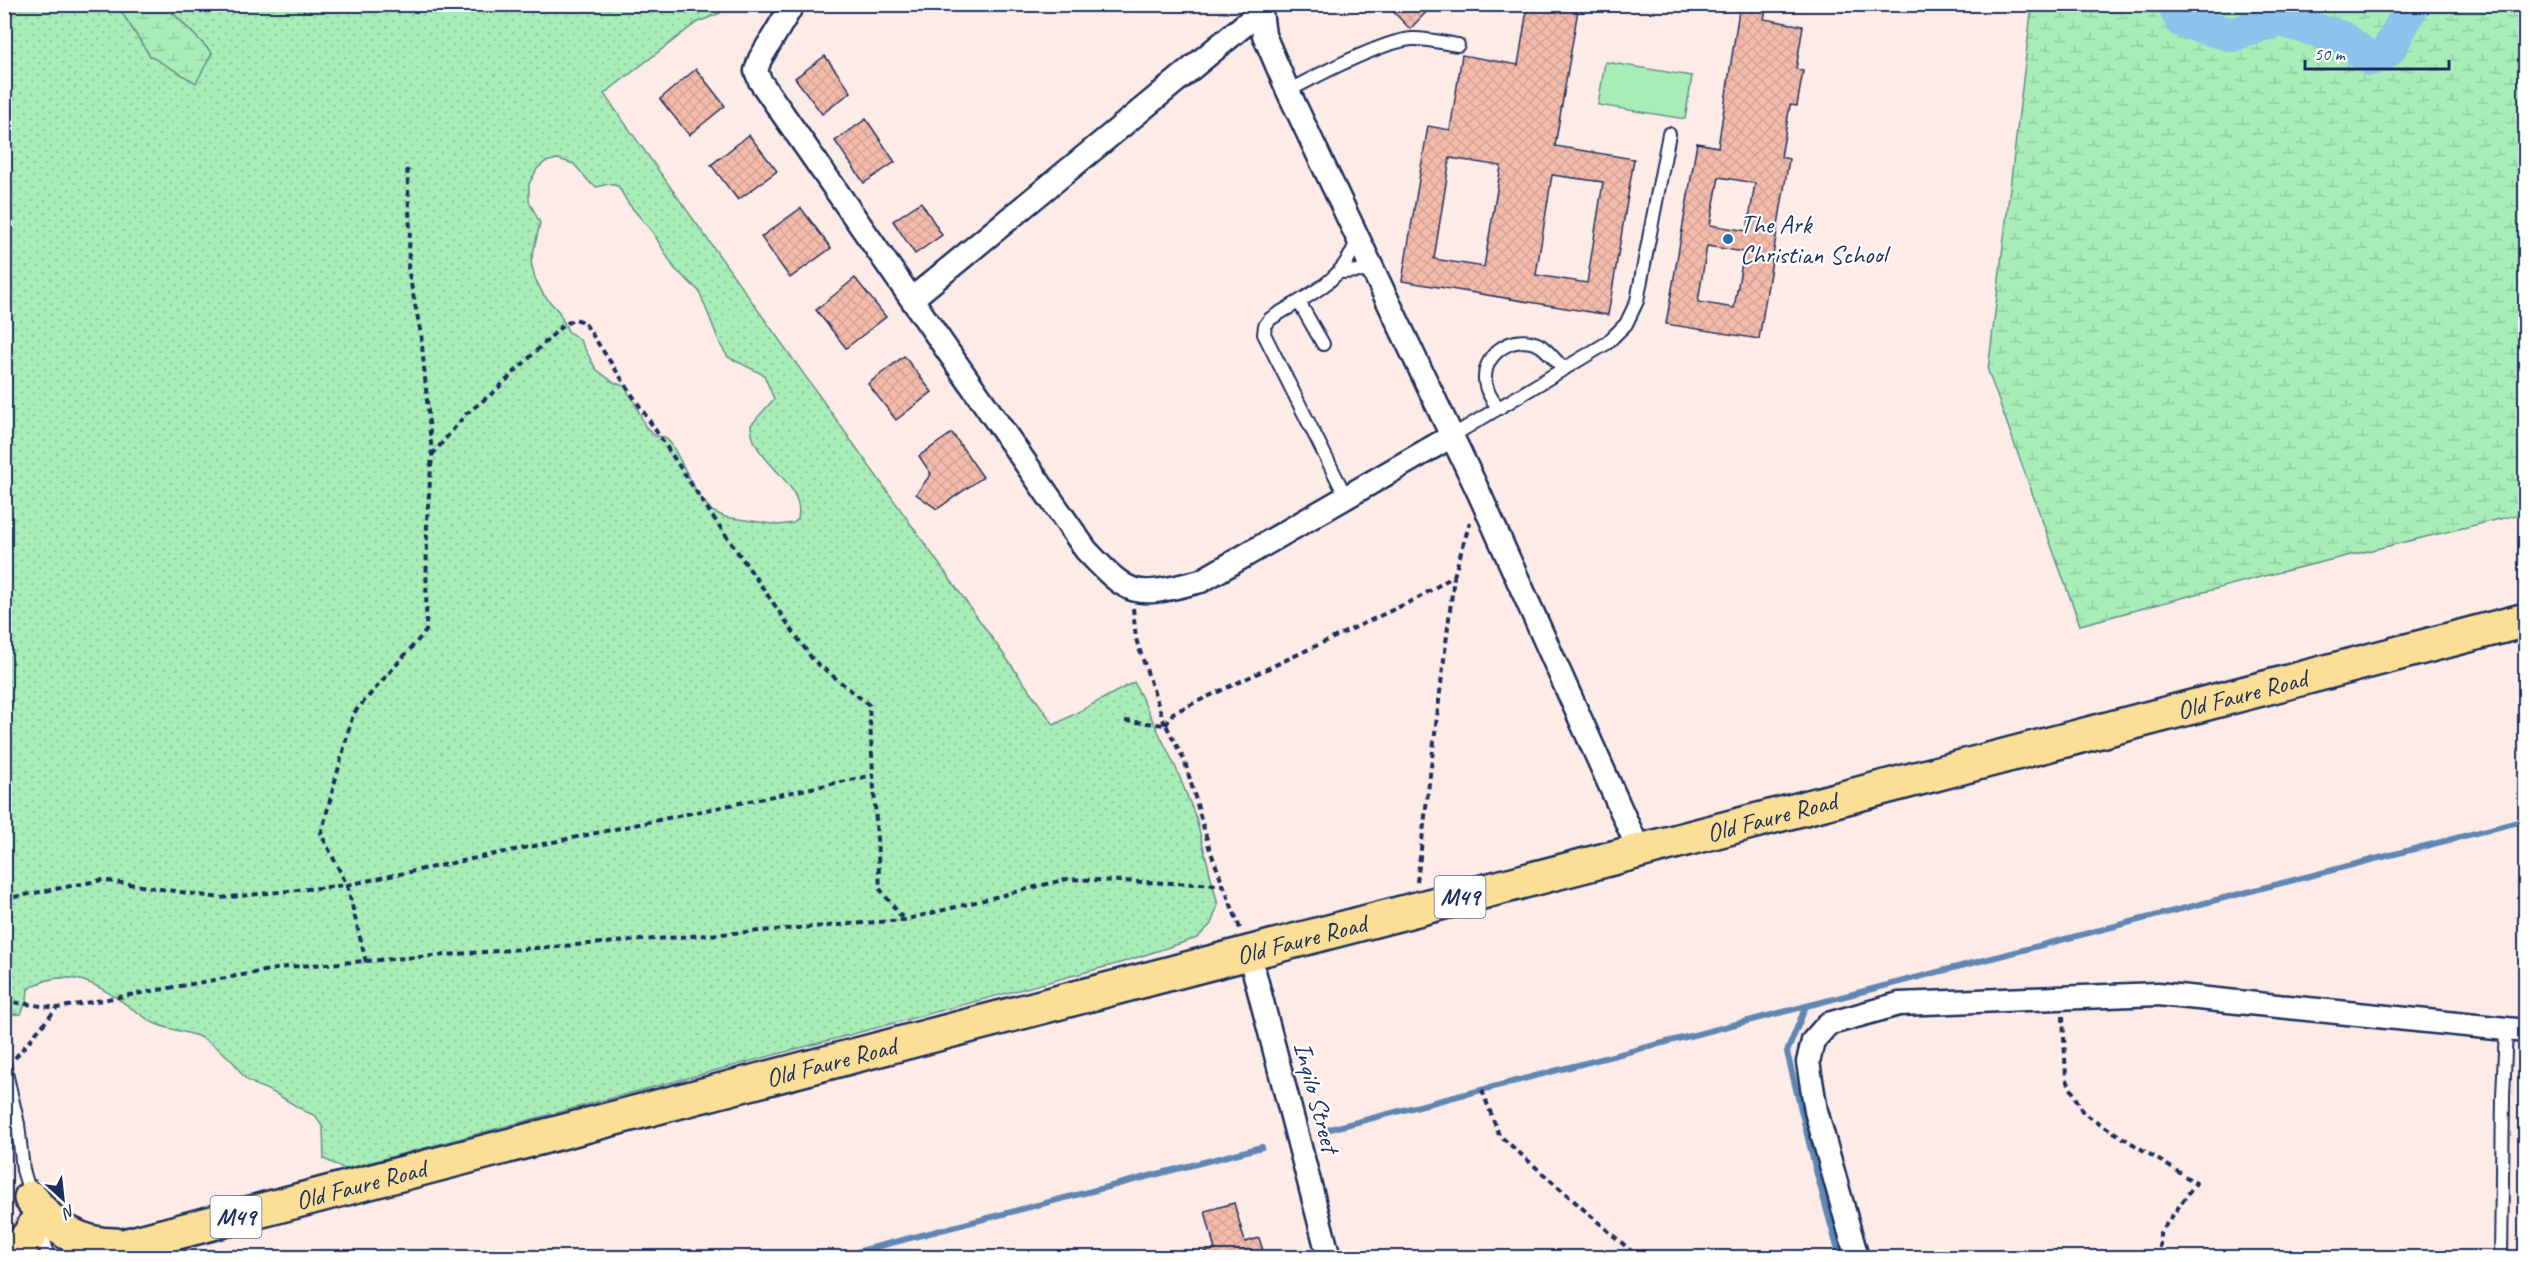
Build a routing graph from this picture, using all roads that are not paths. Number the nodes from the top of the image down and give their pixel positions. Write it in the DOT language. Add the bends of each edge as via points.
graph roads {
  1 [pos="793,4"];
  2 [pos="1262,7"];
  3 [pos="1458,45"];
  4 [pos="1288,91"];
  5 [pos="1669,134"];
  6 [pos="1357,239"];
  7 [pos="1340,272"];
  8 [pos="1374,273"];
  9 [pos="913,298"];
  10 [pos="1299,302"];
  11 [pos="1323,344"];
  12 [pos="1564,369"];
  13 [pos="1498,408"];
  14 [pos="1452,436"];
  15 [pos="1346,497"];
  16 [pos="2526,620"];
  17 [pos="1640,850"];
  18 [pos="1249,952"];
  19 [pos="2516,1031"];
  20 [pos="6,1066"];
  21 [pos="4,1119"];
  22 [pos="18,1124"];
  23 [pos="35,1208"];
  24 [pos="128,1245"];
  25 [pos="12,1257"];
  26 [pos="49,1257"];
  27 [pos="78,1257"];
  28 [pos="1329,1257"];
  29 [pos="1857,1257"];
  30 [pos="2501,1257"];
  1 -- 9 [label="street" via="760,59 756,71 760,81"];
  2 -- 4 [label="street" via="1264,36"];
  2 -- 9 [label="street"];
  3 -- 4 [label="lane" via="1412,39 1400,42"];
  4 -- 6 [label="street"];
  5 -- 12 [label="lane" via="1633,313 1607,343"];
  6 -- 7 [label="lane"];
  6 -- 8 [label="street"];
  7 -- 8 [label="lane"];
  7 -- 10 [label="lane"];
  8 -- 14 [label="street"];
  9 -- 15 [label="street" via="1086,550 1114,580 1132,591 1156,592 1201,581"];
  10 -- 11 [label="lane"];
  10 -- 15 [label="lane" via="1270,319 1264,334"];
  12 -- 13 [label="lane"];
  12 -- 13 [label="lane" via="1534,343 1516,342 1502,347 1491,358 1485,373 1486,388"];
  13 -- 14 [label="lane"];
  14 -- 15 [label="street"];
  14 -- 17 [label="street"];
  16 -- 17 [label="main road, Old Faure Road / M49"];
  17 -- 18 [label="main road, Old Faure Road / M49"];
  18 -- 24 [label="main road, Old Faure Road / M49"];
  18 -- 28 [label="street, Inqilo Street"];
  19 -- 29 [label="street" via="2158,994 1899,1004 1828,1024 1812,1041 1808,1062 1816,1111"];
  19 -- 30 [label="lane" via="2503,1096"];
  20 -- 22 [label="lane"];
  21 -- 22 [label="lane"];
  22 -- 23 [label="lane" via="23,1170"];
  23 -- 24 [label="main road" via="79,1239 103,1245"];
  23 -- 25 [label="main road" via="30,1234"];
  23 -- 26 [label="lane"];
  24 -- 27 [label="main road, Old Faure Road / M49"];
}
